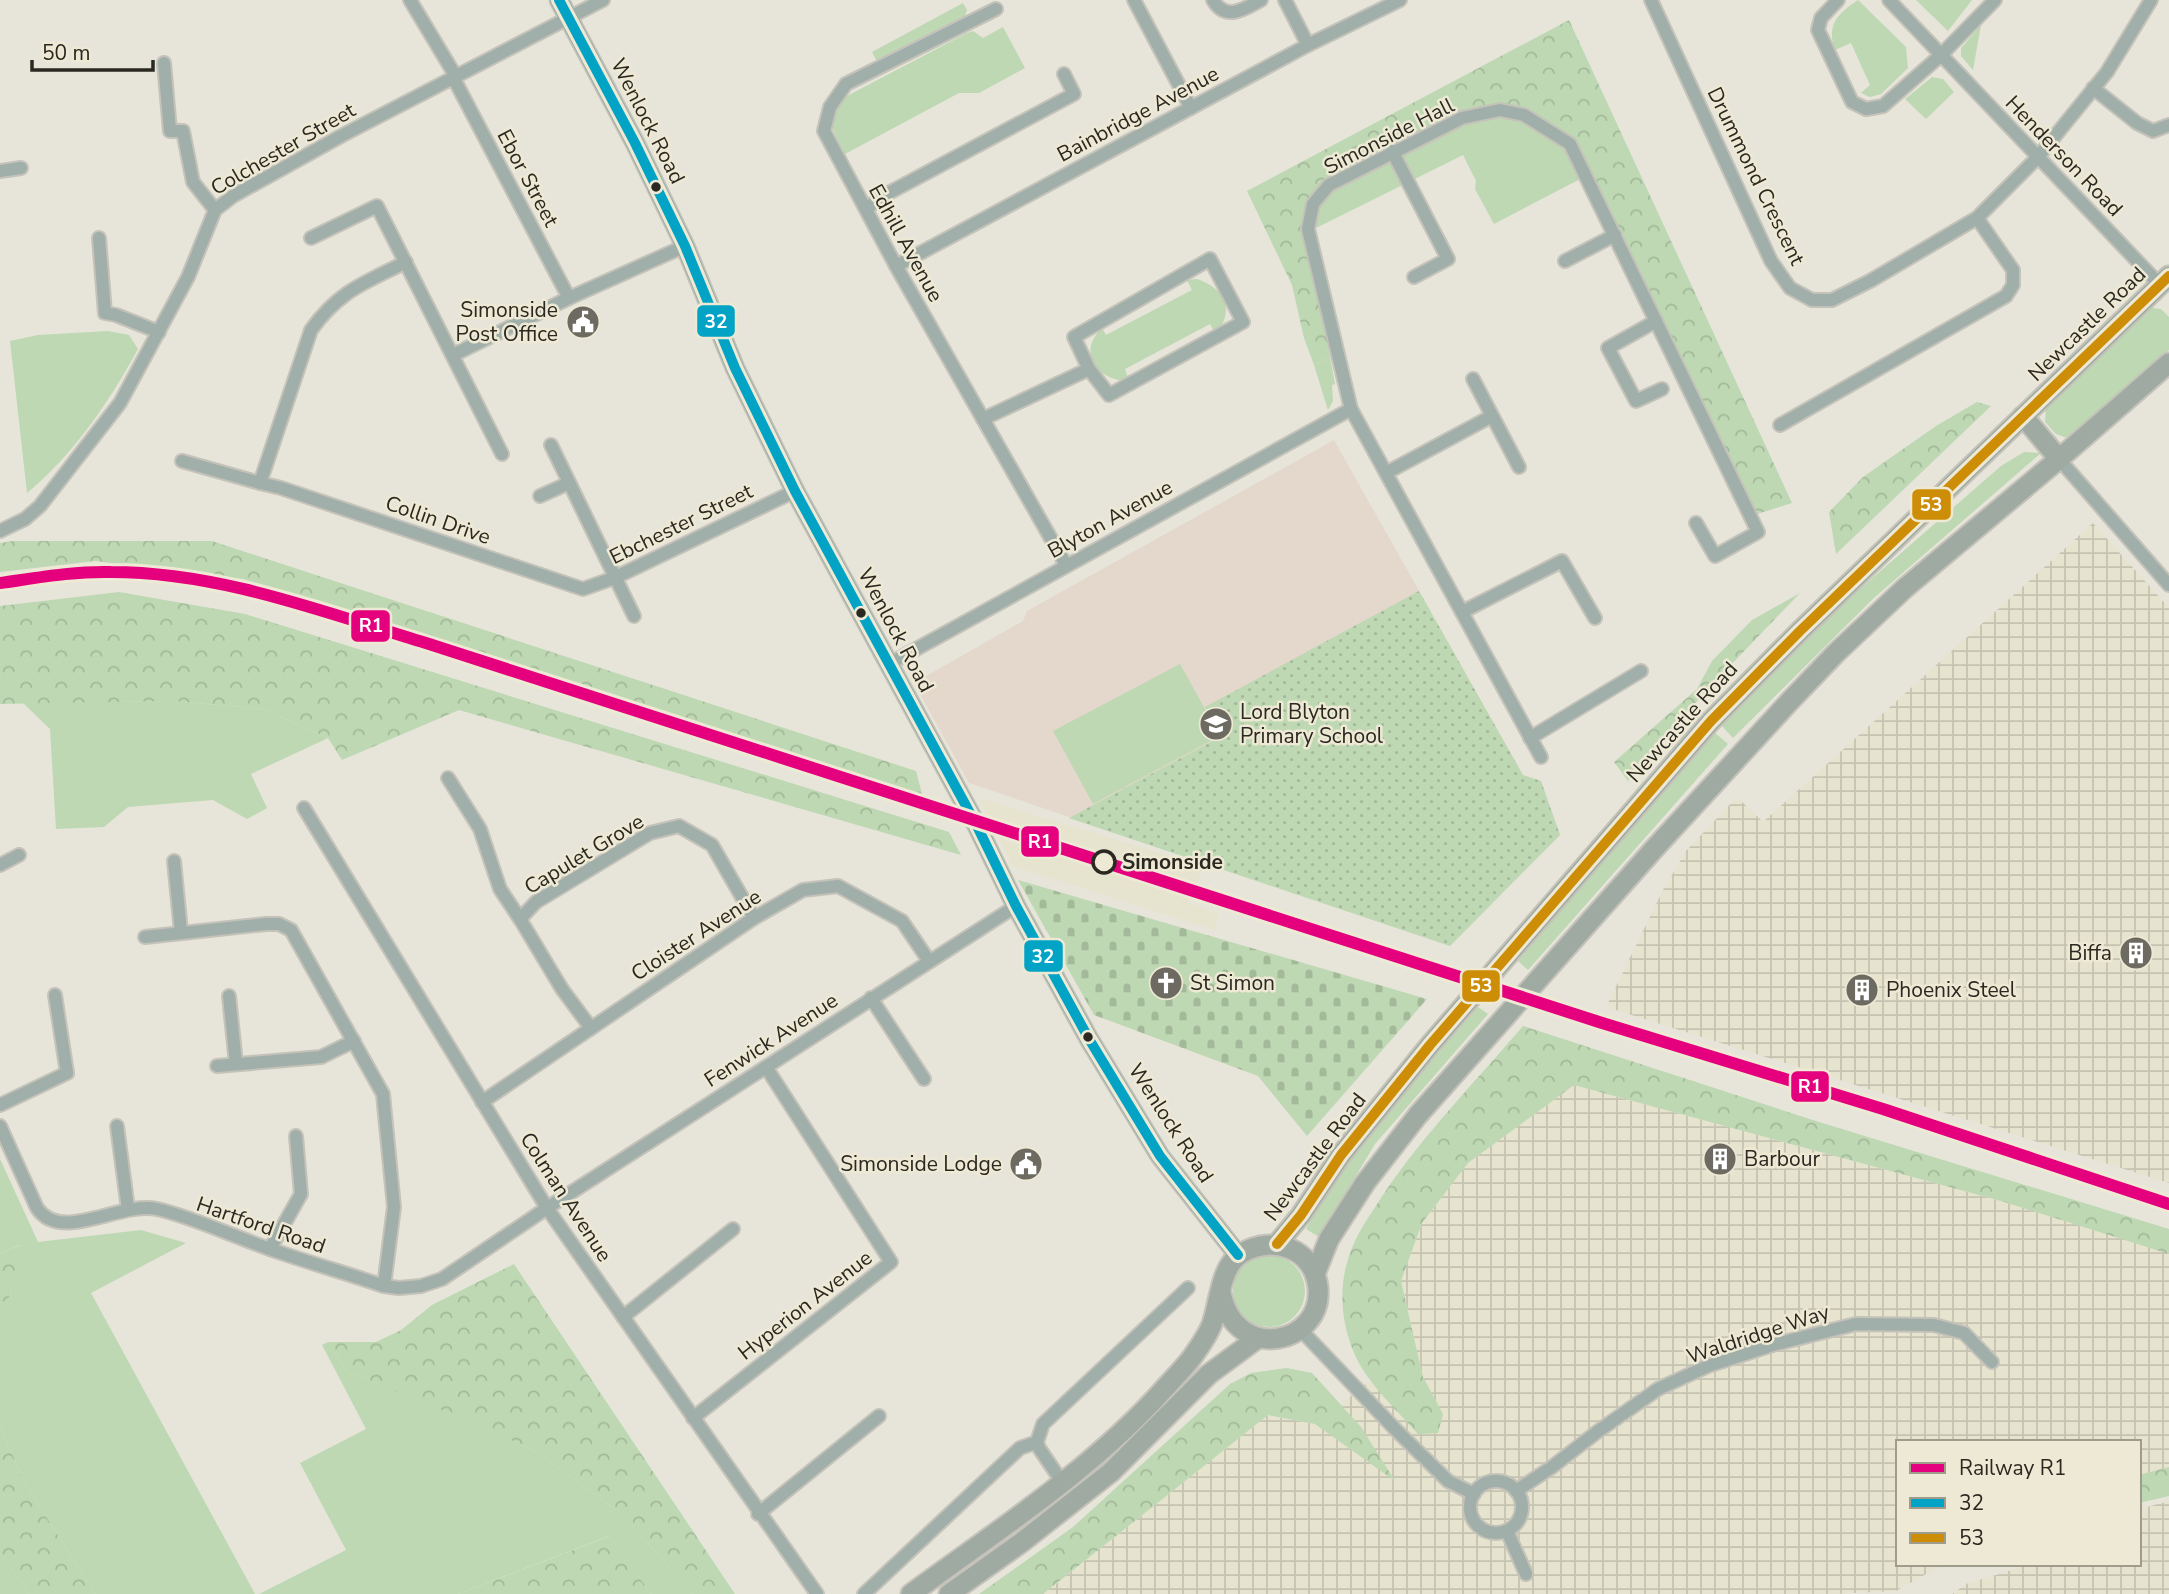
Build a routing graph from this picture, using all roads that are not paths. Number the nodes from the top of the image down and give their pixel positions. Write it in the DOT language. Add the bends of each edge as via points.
graph roads {
  1 [pos="410,0"];
  2 [pos="559,0"];
  3 [pos="603,0"];
  4 [pos="1134,0"];
  5 [pos="1213,0"];
  6 [pos="1261,0"];
  7 [pos="1285,0"];
  8 [pos="1401,0"];
  9 [pos="1651,0"];
  10 [pos="1838,0"];
  11 [pos="1889,0"];
  12 [pos="1995,0"];
  13 [pos="2151,0"];
  14 [pos="996,9"];
  15 [pos="570,18"];
  16 [pos="1308,45"];
  17 [pos="1941,55"];
  18 [pos="164,63"];
  19 [pos="1064,74"];
  20 [pos="454,76"];
  21 [pos="2093,88"];
  22 [pos="1192,108"];
  23 [pos="2169,125"];
  24 [pos="1392,151"];
  25 [pos="2038,157"];
  26 [pos="21,169"];
  27 [pos="0,171"];
  28 [pos="866,209"];
  29 [pos="215,210"];
  30 [pos="1977,218"];
  31 [pos="1615,235"];
  32 [pos="99,238"];
  33 [pos="311,238"];
  34 [pos="685,246"];
  35 [pos="1565,261"];
  36 [pos="406,262"];
  37 [pos="896,266"];
  38 [pos="1414,277"];
  39 [pos="2166,285"];
  40 [pos="569,298"];
  41 [pos="1656,321"];
  42 [pos="159,332"];
  43 [pos="453,355"];
  44 [pos="2169,363"];
  45 [pos="1089,369"];
  46 [pos="1473,379"];
  47 [pos="1662,389"];
  48 [pos="1351,410"];
  49 [pos="1492,416"];
  50 [pos="2023,416"];
  51 [pos="983,419"];
  52 [pos="1780,425"];
  53 [pos="551,445"];
  54 [pos="502,454"];
  55 [pos="2059,459"];
  56 [pos="182,461"];
  57 [pos="1519,467"];
  58 [pos="1386,472"];
  59 [pos="260,483"];
  60 [pos="569,483"];
  61 [pos="794,491"];
  62 [pos="540,496"];
  63 [pos="1696,523"];
  64 [pos="0,531"];
  65 [pos="1066,565"];
  66 [pos="614,578"];
  67 [pos="2169,585"];
  68 [pos="583,589"];
  69 [pos="1462,612"];
  70 [pos="634,616"];
  71 [pos="1595,618"];
  72 [pos="889,664"];
  73 [pos="1641,671"];
  74 [pos="1530,738"];
  75 [pos="1541,757"];
  76 [pos="448,778"];
  77 [pos="303,808"];
  78 [pos="19,855"];
  79 [pos="174,861"];
  80 [pos="0,864"];
  81 [pos="1016,906"];
  82 [pos="754,918"];
  83 [pos="520,919"];
  84 [pos="181,932"];
  85 [pos="145,937"];
  86 [pos="929,961"];
  87 [pos="55,995"];
  88 [pos="229,996"];
  89 [pos="872,998"];
  90 [pos="591,1028"];
  91 [pos="354,1041"];
  92 [pos="236,1064"];
  93 [pos="217,1066"];
  94 [pos="766,1066"];
  95 [pos="924,1079"];
  96 [pos="482,1102"];
  97 [pos="0,1105"];
  98 [pos="0,1126"];
  99 [pos="117,1126"];
  100 [pos="296,1136"];
  101 [pos="547,1208"];
  102 [pos="128,1209"];
  103 [pos="733,1229"];
  104 [pos="1277,1244"];
  105 [pos="270,1250"];
  106 [pos="1238,1255"];
  107 [pos="1315,1274"];
  108 [pos="384,1286"];
  109 [pos="1188,1288"];
  110 [pos="1222,1293"];
  111 [pos="623,1317"];
  112 [pos="1300,1329"];
  113 [pos="1258,1338"];
  114 [pos="1992,1362"];
  115 [pos="879,1416"];
  116 [pos="693,1418"];
  117 [pos="1037,1442"];
  118 [pos="1062,1482"];
  119 [pos="1516,1491"];
  120 [pos="1474,1494"];
  121 [pos="758,1514"];
  122 [pos="1507,1531"];
  123 [pos="1526,1574"];
  124 [pos="817,1594"];
  125 [pos="864,1594"];
  126 [pos="911,1594"];
  127 [pos="949,1594"];
  1 -- 20 [label="street, Ebor Street"];
  2 -- 15 [label="street, Wenlock Road"];
  3 -- 15 [label="street, Colchester Street"];
  4 -- 22 [label="street"];
  5 -- 6 [label="street" via="1230,13"];
  7 -- 16 [label="street"];
  8 -- 16 [label="street, Bainbridge Avenue"];
  9 -- 30 [label="street, Drummond Crescent" via="1771,261 1790,288 1812,300 1832,300"];
  10 -- 17 [label="street" via="1821,18 1818,30 1852,102 1866,109 1883,106"];
  11 -- 17 [label="street, Henderson Road"];
  12 -- 17 [label="street"];
  13 -- 21 [label="street, Drummond Crescent"];
  14 -- 28 [label="street, Edhill Avenue" via="846,85 830,107 824,131"];
  15 -- 20 [label="street, Colchester Street"];
  15 -- 34 [label="street, Wenlock Road"];
  16 -- 22 [label="street, Bainbridge Avenue"];
  17 -- 25 [label="street, Henderson Road"];
  18 -- 29 [label="street" via="170,131 183,131 193,182"];
  19 -- 28 [label="street" via="1074,94"];
  20 -- 29 [label="street, Colchester Street"];
  20 -- 40 [label="street, Ebor Street"];
  21 -- 23 [label="street" via="2153,131"];
  21 -- 25 [label="street, Drummond Crescent"];
  22 -- 37 [label="street, Bainbridge Avenue"];
  24 -- 31 [label="street, Simonside Hall" via="1462,118 1500,110 1524,115 1570,144"];
  24 -- 38 [label="street" via="1448,259"];
  24 -- 48 [label="street, Simonside Hall" via="1329,185 1313,204 1308,229"];
  25 -- 30 [label="street, Drummond Crescent"];
  25 -- 39 [label="street, Henderson Road"];
  26 -- 27 [label="street"];
  28 -- 37 [label="street, Edhill Avenue"];
  29 -- 42 [label="street, Colchester Street"];
  30 -- 52 [label="street" via="2013,270 2013,285 2006,296"];
  31 -- 35 [label="street"];
  31 -- 41 [label="street, Simonside Hall"];
  32 -- 42 [label="street" via="105,313"];
  33 -- 36 [label="street" via="377,206"];
  34 -- 40 [label="street"];
  34 -- 61 [label="street, Wenlock Road" via="735,368"];
  36 -- 43 [label="street"];
  36 -- 59 [label="street" via="348,290 311,330"];
  37 -- 51 [label="street, Edhill Avenue"];
  39 -- 50 [label="main road, Newcastle Road"];
  40 -- 43 [label="street"];
  41 -- 47 [label="street" via="1608,348 1636,401"];
  41 -- 63 [label="street, Simonside Hall" via="1758,532 1716,556"];
  42 -- 64 [label="street, Colchester Street" via="120,403 40,506"];
  43 -- 54 [label="street"];
  44 -- 55 [label="main road"];
  45 -- 45 [label="street" via="1109,395 1243,322 1210,259 1074,337"];
  45 -- 51 [label="street"];
  46 -- 49 [label="street"];
  48 -- 58 [label="street, Simonside Hall"];
  48 -- 65 [label="street, Blyton Avenue"];
  49 -- 57 [label="street"];
  49 -- 58 [label="street"];
  50 -- 55 [label="main road"];
  50 -- 104 [label="main road, Newcastle Road" via="1711,721 1430,1045"];
  51 -- 65 [label="street, Edhill Avenue"];
  53 -- 60 [label="street"];
  55 -- 67 [label="street"];
  55 -- 107 [label="main road" via="1923,572 1836,653 1743,751 1418,1115 1365,1183 1329,1239"];
  56 -- 59 [label="street, Collin Drive"];
  58 -- 69 [label="street, Simonside Hall"];
  59 -- 68 [label="street, Collin Drive"];
  60 -- 62 [label="street"];
  60 -- 66 [label="street"];
  61 -- 66 [label="street, Ebchester Street"];
  61 -- 72 [label="street, Wenlock Road"];
  65 -- 72 [label="street, Blyton Avenue"];
  66 -- 68 [label="street, Ebchester Street"];
  66 -- 70 [label="street"];
  69 -- 71 [label="street" via="1562,561"];
  69 -- 74 [label="street, Simonside Hall"];
  72 -- 81 [label="street, Wenlock Road"];
  73 -- 74 [label="street"];
  74 -- 75 [label="street, Simonside Hall"];
  76 -- 83 [label="street" via="480,830 500,889"];
  77 -- 96 [label="street, Colman Avenue"];
  78 -- 80 [label="street"];
  79 -- 84 [label="street"];
  81 -- 86 [label="street, Fenwick Avenue"];
  81 -- 106 [label="street, Wenlock Road" via="1160,1156"];
  82 -- 83 [label="street, Capulet Grove" via="712,845 679,826 650,833 536,902"];
  82 -- 86 [label="street, Cloister Avenue" via="803,890 838,886 902,921"];
  82 -- 90 [label="street, Cloister Avenue"];
  83 -- 90 [label="street, Capulet Grove"];
  84 -- 85 [label="street"];
  84 -- 91 [label="street" via="266,924 291,930"];
  86 -- 89 [label="street, Fenwick Avenue"];
  87 -- 97 [label="street" via="67,1073"];
  88 -- 92 [label="street"];
  89 -- 94 [label="street, Fenwick Avenue"];
  89 -- 95 [label="street"];
  90 -- 96 [label="street, Cloister Avenue"];
  91 -- 92 [label="street" via="321,1057"];
  91 -- 108 [label="street" via="383,1094 394,1207"];
  92 -- 93 [label="street"];
  94 -- 101 [label="street, Fenwick Avenue"];
  94 -- 116 [label="street, Hyperion Avenue" via="891,1262"];
  96 -- 101 [label="street, Colman Avenue"];
  98 -- 102 [label="street, Hartford Road" via="43,1217 55,1223 75,1223"];
  99 -- 102 [label="street"];
  100 -- 105 [label="street" via="301,1194"];
  101 -- 108 [label="street, Hartford Road" via="442,1279 421,1286"];
  101 -- 111 [label="street, Colman Avenue"];
  102 -- 105 [label="street, Hartford Road" via="155,1209"];
  103 -- 111 [label="street"];
  104 -- 106 [label="main road, Newcastle Road" via="1253,1247"];
  104 -- 107 [label="main road, Newcastle Road" via="1307,1260"];
  105 -- 108 [label="street, Hartford Road"];
  106 -- 110 [label="main road" via="1223,1279"];
  107 -- 112 [label="main road" via="1317,1304"];
  109 -- 117 [label="street" via="1043,1424"];
  110 -- 113 [label="main road" via="1232,1322"];
  110 -- 118 [label="main road" via="1211,1327 1193,1357 1152,1403"];
  111 -- 116 [label="street, Colman Avenue"];
  112 -- 113 [label="main road" via="1287,1336"];
  112 -- 120 [label="street" via="1448,1481"];
  113 -- 127 [label="main road" via="1209,1374 1111,1472"];
  114 -- 119 [label="street, Waldridge Way" via="1964,1333 1934,1325 1856,1324 1776,1344 1708,1366 1658,1389"];
  115 -- 121 [label="street"];
  116 -- 121 [label="street, Colman Avenue"];
  117 -- 118 [label="street"];
  117 -- 125 [label="street" via="1020,1448"];
  118 -- 126 [label="main road"];
  119 -- 120 [label="street" via="1494,1482"];
  119 -- 122 [label="street" via="1522,1513"];
  120 -- 122 [label="street" via="1471,1510 1477,1524 1491,1533"];
  121 -- 124 [label="street, Colman Avenue"];
  122 -- 123 [label="street"];
}
